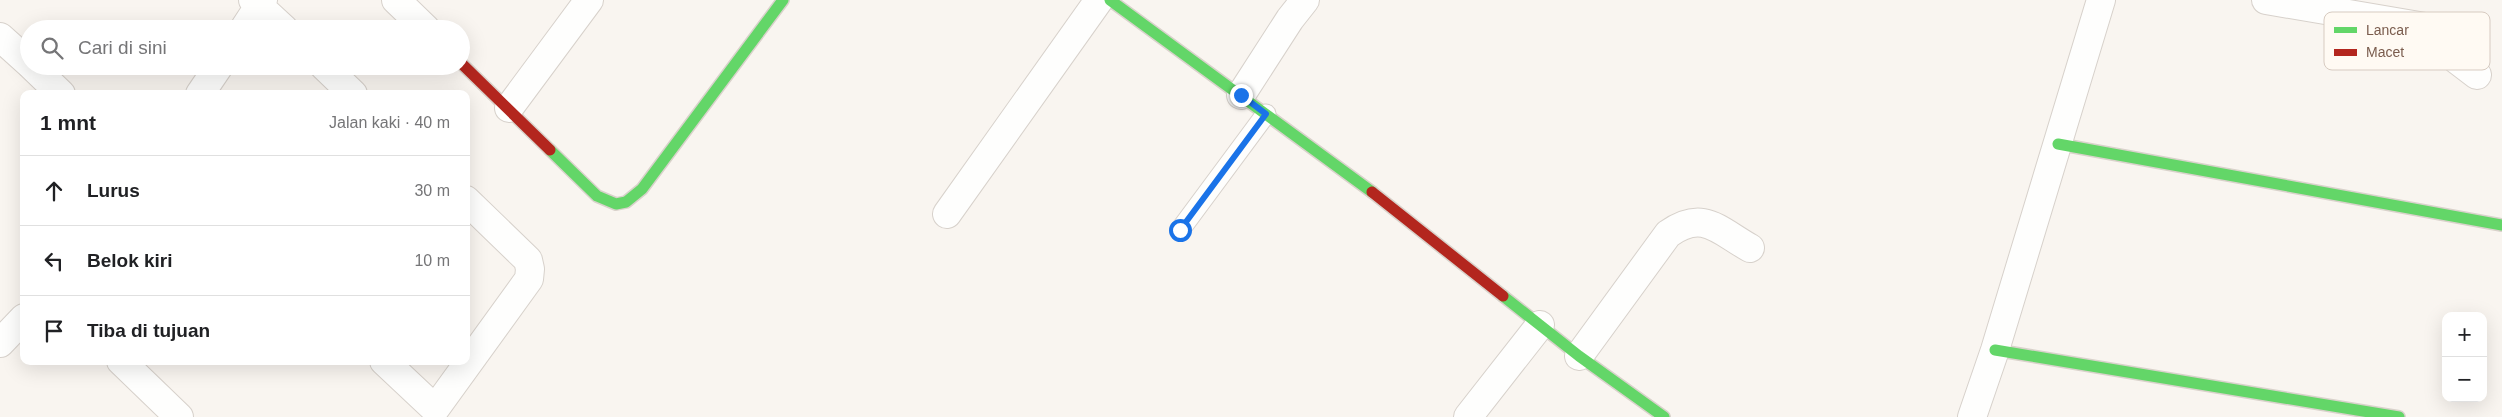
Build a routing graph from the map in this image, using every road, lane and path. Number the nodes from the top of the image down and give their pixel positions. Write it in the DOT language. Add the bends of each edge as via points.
graph roads {
  1 [pos="397,0"];
  2 [pos="589,0"];
  3 [pos="783,0"];
  4 [pos="1099,0"];
  5 [pos="1110,0"];
  6 [pos="1305,0"];
  7 [pos="2101,0"];
  8 [pos="2266,0"];
  9 [pos="258,2"];
  10 [pos="2340,12"];
  11 [pos="249,20"];
  12 [pos="275,20"];
  13 [pos="417,20"];
  14 [pos="0,37"];
  15 [pos="20,55"];
  16 [pos="2470,70"];
  17 [pos="470,71"];
  18 [pos="41,75"];
  19 [pos="213,75"];
  20 [pos="333,75"];
  21 [pos="2477,75"];
  22 [pos="57,90"];
  23 [pos="203,90"];
  24 [pos="349,90"];
  25 [pos="1241,95"];
  26 [pos="509,108"];
  27 [pos="1266,114"];
  28 [pos="2058,144"];
  29 [pos="470,204"];
  30 [pos="947,214"];
  31 [pos="2502,225"];
  32 [pos="1180,230"];
  33 [pos="1750,248"];
  34 [pos="20,322"];
  35 [pos="1540,325"];
  36 [pos="0,343"];
  37 [pos="1995,350"];
  38 [pos="1579,356"];
  39 [pos="470,364"];
  40 [pos="125,365"];
  41 [pos="388,365"];
  42 [pos="470,365"];
  43 [pos="436,414"];
  44 [pos="180,417"];
  45 [pos="1468,417"];
  46 [pos="1664,417"];
  47 [pos="1972,417"];
  48 [pos="2399,417"];
  1 -- 13 [label="street"];
  2 -- 26 [label="street"];
  3 -- 26 [label="street" via="642,190 629,202 614,205 597,196"];
  4 -- 30 [label="street"];
  5 -- 25 [label="street"];
  6 -- 25 [label="street"];
  7 -- 28 [label="street"];
  8 -- 10 [label="street"];
  9 -- 11 [label="street"];
  9 -- 12 [label="street"];
  14 -- 15 [label="street"];
  16 -- 21 [label="street"];
  17 -- 26 [label="street"];
  18 -- 22 [label="street"];
  19 -- 23 [label="street"];
  20 -- 24 [label="street"];
  25 -- 27 [label="street"];
  27 -- 32 [label="lane"];
  27 -- 35 [label="street"];
  28 -- 31 [label="street"];
  28 -- 37 [label="street"];
  29 -- 39 [label="street" via="528,260 530,269 529,278"];
  33 -- 38 [label="street" via="1709,224 1697,221 1682,224 1668,234"];
  34 -- 36 [label="street"];
  35 -- 38 [label="street"];
  35 -- 45 [label="street"];
  37 -- 47 [label="street"];
  37 -- 48 [label="street"];
  38 -- 46 [label="street"];
  40 -- 44 [label="street"];
  41 -- 43 [label="street"];
  42 -- 43 [label="street"];
}
